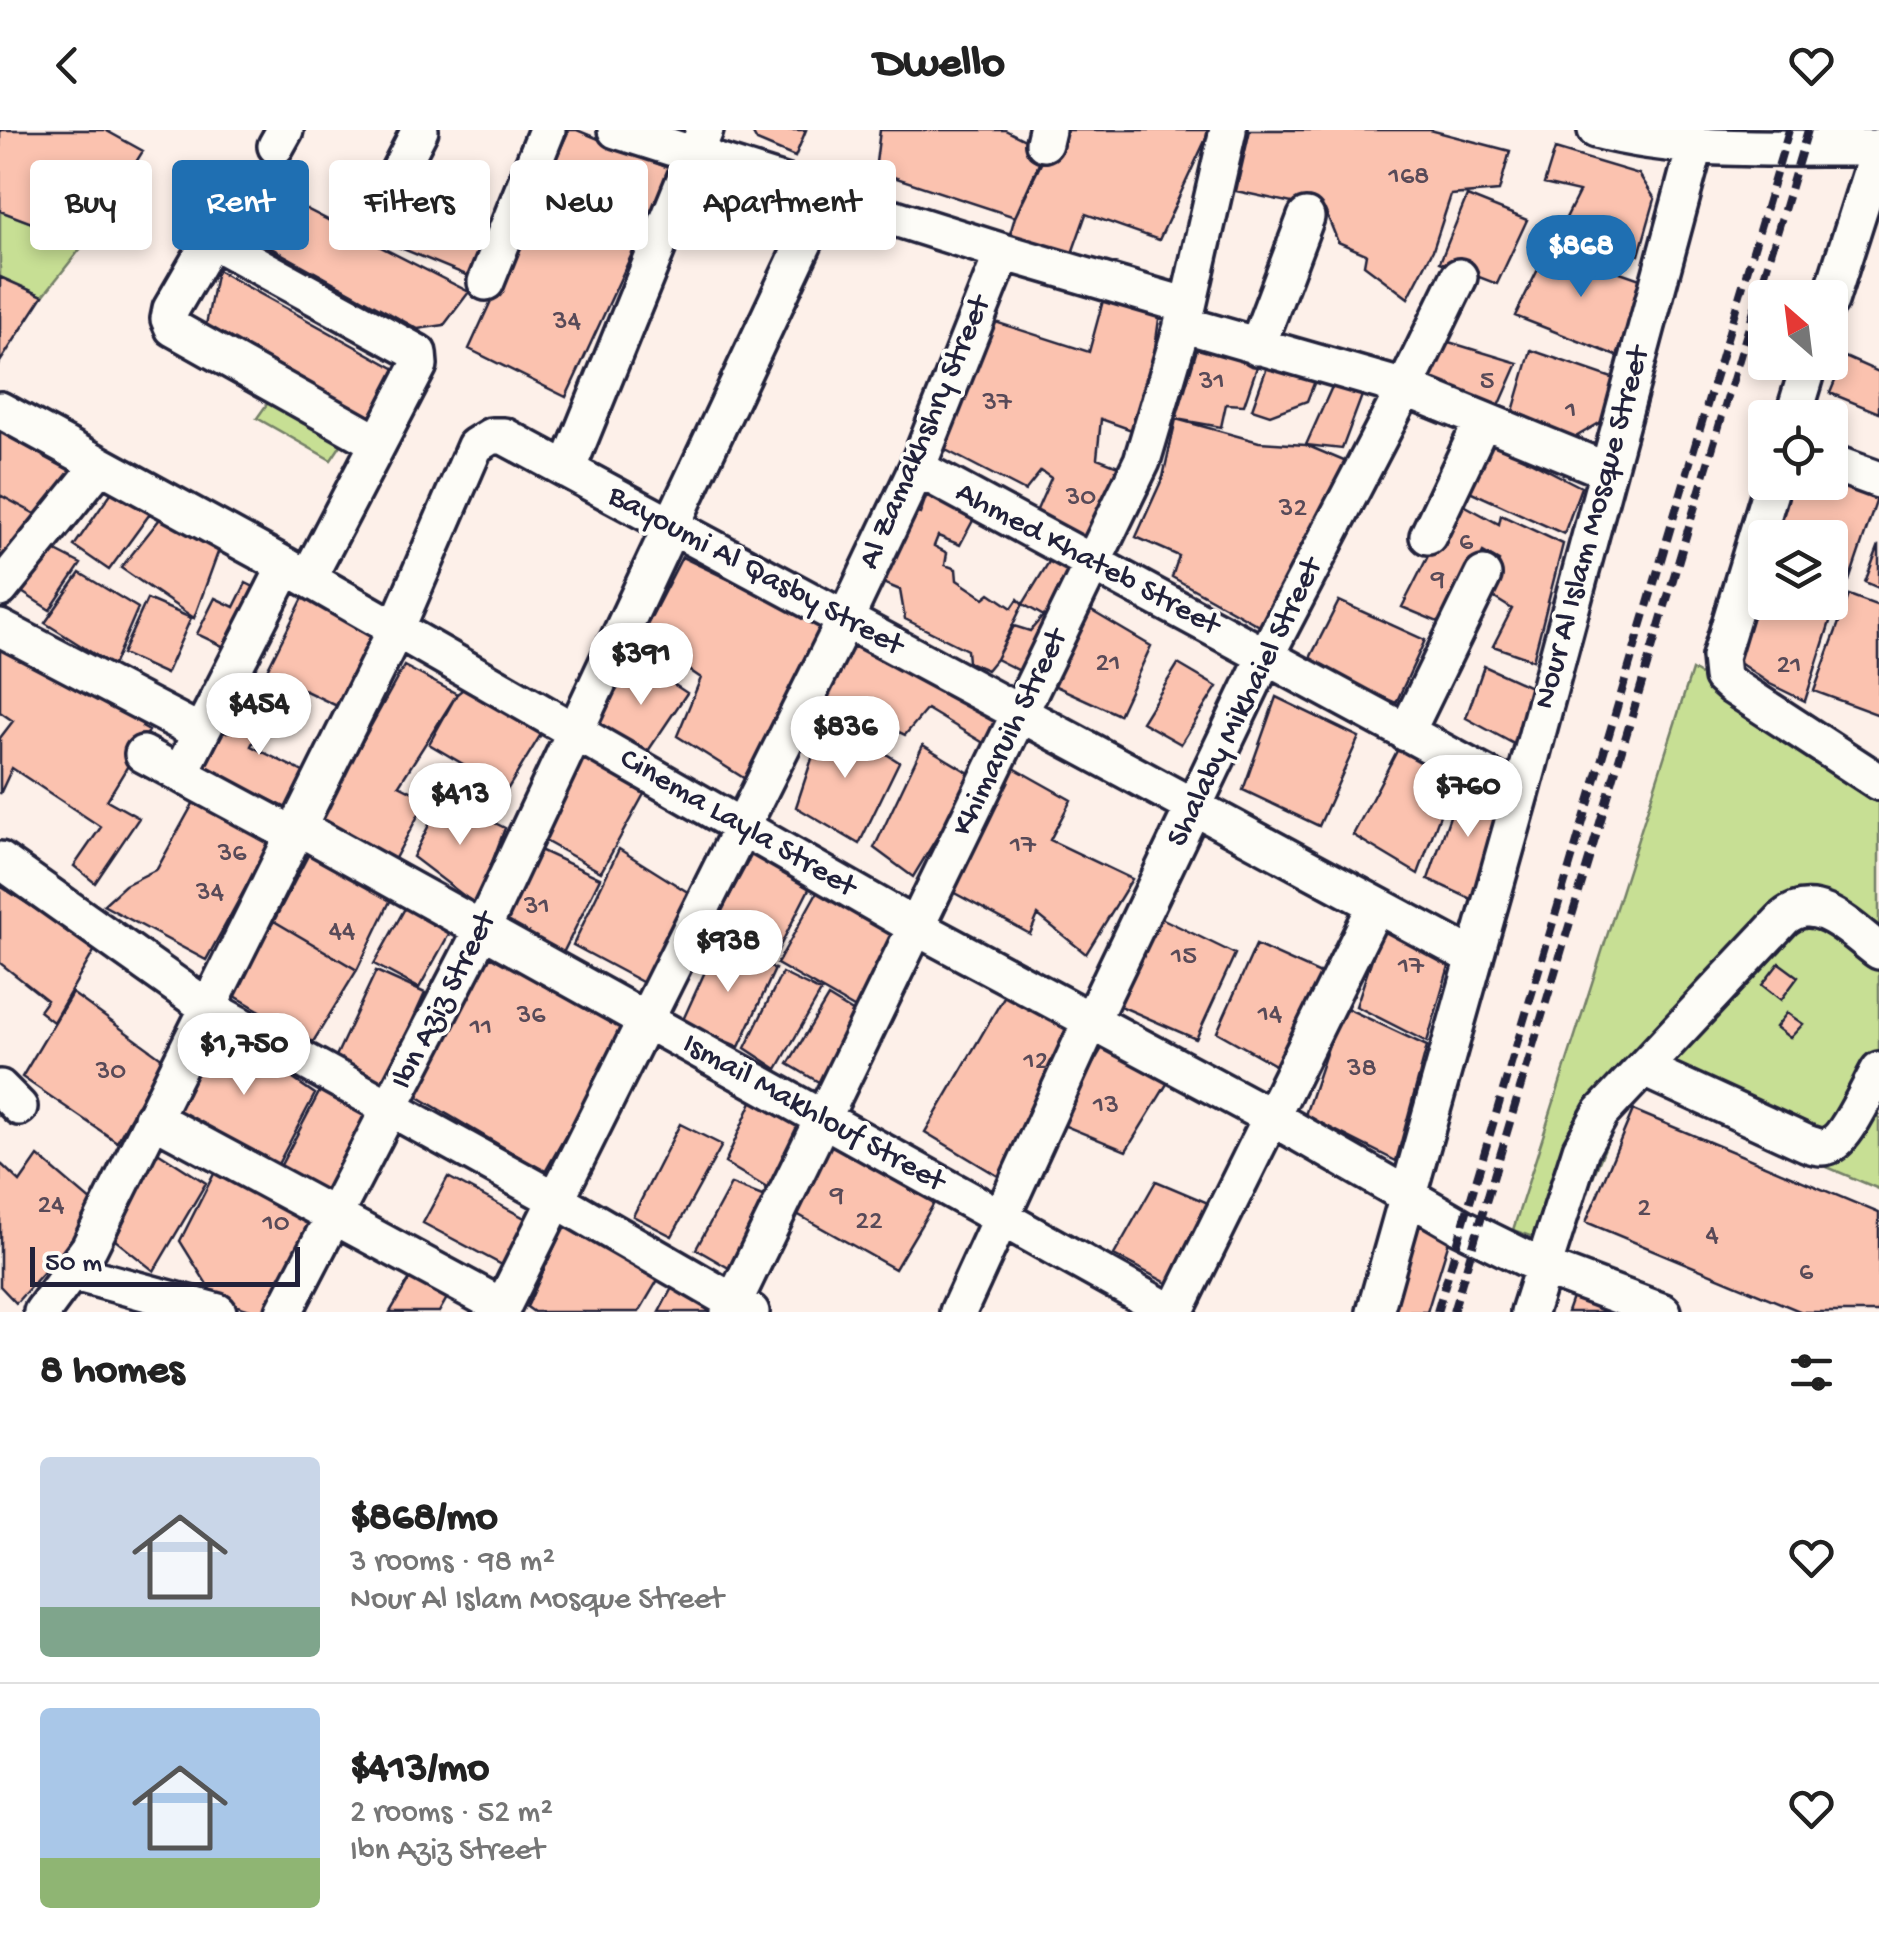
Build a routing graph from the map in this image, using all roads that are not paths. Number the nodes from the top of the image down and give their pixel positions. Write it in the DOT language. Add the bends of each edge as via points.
graph roads {
  1 [pos="420,130"];
  2 [pos="547,130"];
  3 [pos="616,130"];
  4 [pos="1228,130"];
  5 [pos="1616,132"];
  6 [pos="700,142"];
  7 [pos="1695,147"];
  8 [pos="1879,148"];
  9 [pos="404,160"];
  10 [pos="742,160"];
  11 [pos="1306,217"];
  12 [pos="896,218"];
  13 [pos="801,250"];
  14 [pos="1003,252"];
  15 [pos="1458,276"];
  16 [pos="1837,280"];
  17 [pos="486,282"];
  18 [pos="1185,315"];
  19 [pos="1256,347"];
  20 [pos="1405,388"];
  21 [pos="0,410"];
  22 [pos="1483,420"];
  23 [pos="378,443"];
  24 [pos="100,465"];
  25 [pos="916,468"];
  26 [pos="1848,469"];
  27 [pos="567,470"];
  28 [pos="1608,472"];
  29 [pos="1879,480"];
  30 [pos="1768,500"];
  31 [pos="673,527"];
  32 [pos="1428,536"];
  33 [pos="1095,562"];
  34 [pos="297,572"];
  35 [pos="1483,575"];
  36 [pos="0,589"];
  37 [pos="845,620"];
  38 [pos="0,628"];
  39 [pos="396,629"];
  40 [pos="1265,657"];
  41 [pos="1020,715"];
  42 [pos="576,732"];
  43 [pos="1406,732"];
  44 [pos="201,733"];
  45 [pos="143,754"];
  46 [pos="180,774"];
  47 [pos="1879,782"];
  48 [pos="1521,794"];
  49 [pos="1196,808"];
  50 [pos="744,828"];
  51 [pos="296,831"];
  52 [pos="0,860"];
  53 [pos="1376,905"];
  54 [pos="916,927"];
  55 [pos="482,930"];
  56 [pos="1879,951"];
  57 [pos="1475,958"];
  58 [pos="207,1007"];
  59 [pos="1091,1021"];
  60 [pos="647,1022"];
  61 [pos="1644,1069"];
  62 [pos="1879,1070"];
  63 [pos="390,1108"];
  64 [pos="1271,1117"];
  65 [pos="152,1118"];
  66 [pos="824,1121"];
  67 [pos="1408,1195"];
  68 [pos="557,1200"];
  69 [pos="334,1216"];
  70 [pos="1001,1218"];
  71 [pos="1543,1267"];
  72 [pos="72,1272"];
  73 [pos="502,1309"];
  74 [pos="738,1309"];
  75 [pos="42,1312"];
  76 [pos="218,1312"];
  77 [pos="284,1312"];
  78 [pos="958,1312"];
  79 [pos="1173,1312"];
  80 [pos="1375,1312"];
  81 [pos="1529,1312"];
  82 [pos="1662,1312"];
  1 -- 9 [label="street"];
  2 -- 17 [label="street"];
  3 -- 6 [label="street"];
  4 -- 18 [label="street, Khimaruih Street"];
  5 -- 7 [label="street"];
  6 -- 10 [label="street"];
  6 -- 27 [label="street"];
  7 -- 8 [label="street"];
  7 -- 28 [label="street, Nour Al Islam Mosque Street"];
  8 -- 16 [label="street"];
  11 -- 19 [label="street"];
  12 -- 14 [label="street"];
  13 -- 31 [label="street, Ibn Aziz Street"];
  14 -- 18 [label="street"];
  14 -- 25 [label="street, Al Zamakhshry Street"];
  15 -- 20 [label="street, Shalaby Mikhaiel Street"];
  18 -- 19 [label="street"];
  18 -- 33 [label="street, Khimaruih Street" via="1142,460"];
  19 -- 20 [label="street"];
  20 -- 22 [label="street"];
  20 -- 40 [label="street, Shalaby Mikhaiel Street"];
  21 -- 24 [label="street, Cinema Layla Street"];
  22 -- 28 [label="street"];
  22 -- 32 [label="street"];
  23 -- 23 [label="street" via="173,328 171,309 208,247 226,248 418,353 419,366"];
  23 -- 34 [label="street"];
  24 -- 34 [label="street, Cinema Layla Street"];
  24 -- 36 [label="street"];
  25 -- 33 [label="street, Ahmed Khateb Street"];
  25 -- 37 [label="street, Al Zamakhshry Street"];
  26 -- 29 [label="street"];
  27 -- 31 [label="street, Bayoumi Al Qasby Street"];
  27 -- 39 [label="street, Bayoumi Al Qasby Street" via="504,436 475,446"];
  28 -- 48 [label="street, Nour Al Islam Mosque Street"];
  30 -- 47 [label="street" via="1720,656 1722,677"];
  31 -- 37 [label="street, Bayoumi Al Qasby Street"];
  31 -- 42 [label="street, Ibn Aziz Street"];
  33 -- 40 [label="street, Ahmed Khateb Street"];
  33 -- 41 [label="street, Khimaruih Street"];
  34 -- 39 [label="street, Cinema Layla Street"];
  34 -- 44 [label="street"];
  35 -- 43 [label="street"];
  37 -- 41 [label="street, Bayoumi Al Qasby Street"];
  37 -- 50 [label="street, Al Zamakhshry Street"];
  38 -- 44 [label="street"];
  39 -- 42 [label="street, Cinema Layla Street"];
  39 -- 51 [label="street, Bayoumi Al Qasby Street"];
  40 -- 43 [label="street, Ahmed Khateb Street"];
  40 -- 49 [label="street, Shalaby Mikhaiel Street"];
  41 -- 49 [label="street, Bayoumi Al Qasby Street"];
  41 -- 54 [label="street, Khimaruih Street"];
  42 -- 50 [label="street, Cinema Layla Street"];
  42 -- 55 [label="street, Ibn Aziz Street"];
  43 -- 48 [label="street, Ahmed Khateb Street"];
  44 -- 46 [label="street"];
  45 -- 46 [label="street, Ismail Makhlouf Street"];
  46 -- 51 [label="street, Ismail Makhlouf Street"];
  48 -- 57 [label="street, Nour Al Islam Mosque Street"];
  49 -- 53 [label="street, Bayoumi Al Qasby Street"];
  49 -- 59 [label="street, Shalaby Mikhaiel Street"];
  50 -- 54 [label="street, Cinema Layla Street"];
  50 -- 60 [label="street, Al Zamakhshry Street"];
  51 -- 55 [label="street, Ismail Makhlouf Street"];
  51 -- 58 [label="street, Bayoumi Al Qasby Street"];
  52 -- 58 [label="street"];
  53 -- 57 [label="street, Bayoumi Al Qasby Street"];
  53 -- 64 [label="street"];
  54 -- 59 [label="street, Cinema Layla Street"];
  54 -- 66 [label="street, Khimaruih Street"];
  55 -- 60 [label="street, Ismail Makhlouf Street"];
  55 -- 63 [label="street, Ibn Aziz Street"];
  56 -- 61 [label="street" via="1820,910 1791,912"];
  57 -- 67 [label="street, Nour Al Islam Mosque Street"];
  58 -- 63 [label="street"];
  58 -- 65 [label="street, Bayoumi Al Qasby Street"];
  59 -- 64 [label="street, Cinema Layla Street"];
  59 -- 70 [label="street, Shalaby Mikhaiel Street"];
  60 -- 66 [label="street, Ismail Makhlouf Street"];
  60 -- 68 [label="street, Al Zamakhshry Street"];
  61 -- 62 [label="street" via="1823,1147 1843,1134"];
  61 -- 71 [label="street" via="1590,1130"];
  63 -- 68 [label="street"];
  63 -- 69 [label="street, Ibn Aziz Street"];
  64 -- 67 [label="street, Cinema Layla Street"];
  64 -- 79 [label="street"];
  65 -- 69 [label="street"];
  65 -- 72 [label="street, Bayoumi Al Qasby Street"];
  66 -- 70 [label="street, Ismail Makhlouf Street"];
  66 -- 74 [label="street, Khimaruih Street"];
  67 -- 71 [label="street, Cinema Layla Street"];
  67 -- 80 [label="street, Nour Al Islam Mosque Street"];
  68 -- 73 [label="street, Al Zamakhshry Street"];
  68 -- 74 [label="street"];
  69 -- 73 [label="street"];
  69 -- 77 [label="street, Ibn Aziz Street"];
  70 -- 78 [label="street, Shalaby Mikhaiel Street"];
  70 -- 79 [label="street, Ismail Makhlouf Street"];
  71 -- 81 [label="street"];
  71 -- 82 [label="street, Cinema Layla Street"];
  72 -- 75 [label="street, Bayoumi Al Qasby Street"];
  72 -- 76 [label="street"];
}
